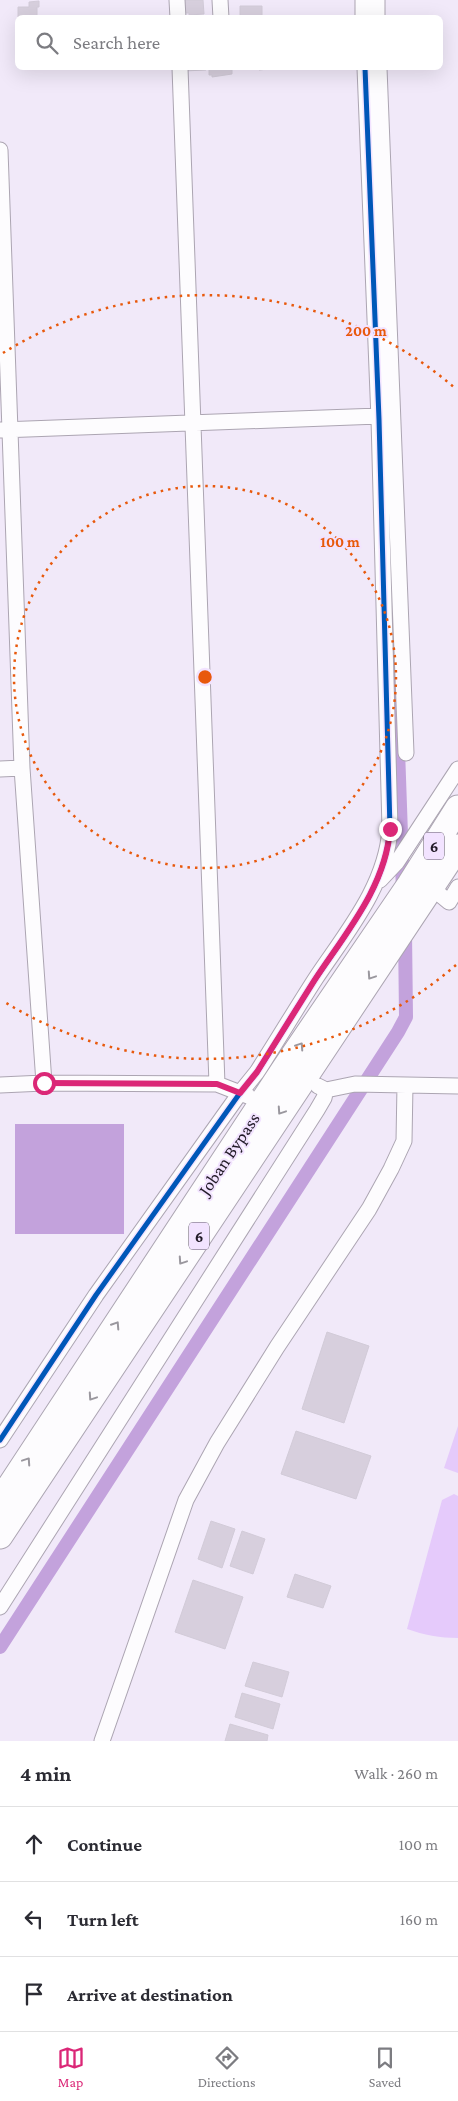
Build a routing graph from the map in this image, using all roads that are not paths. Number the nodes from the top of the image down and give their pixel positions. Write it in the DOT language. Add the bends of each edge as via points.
graph roads {
  1 [pos="177,0"];
  2 [pos="220,0"];
  3 [pos="363,0"];
  4 [pos="376,0"];
  5 [pos="178,15"];
  6 [pos="220,15"];
  7 [pos="363,15"];
  8 [pos="377,15"];
  9 [pos="180,70"];
  10 [pos="365,70"];
  11 [pos="379,70"];
  12 [pos="0,150"];
  13 [pos="383,407"];
  14 [pos="193,423"];
  15 [pos="5,430"];
  16 [pos="406,753"];
  17 [pos="22,768"];
  18 [pos="0,769"];
  19 [pos="458,769"];
  20 [pos="458,808"];
  21 [pos="458,847"];
  22 [pos="374,887"];
  23 [pos="458,887"];
  24 [pos="410,905"];
  25 [pos="303,1078"];
  26 [pos="44,1083"];
  27 [pos="217,1084"];
  28 [pos="0,1085"];
  29 [pos="405,1085"];
  30 [pos="458,1086"];
  31 [pos="326,1090"];
  32 [pos="240,1093"];
  33 [pos="264,1102"];
  34 [pos="0,1440"];
  35 [pos="0,1501"];
  36 [pos="0,1536"];
  37 [pos="0,1607"];
  38 [pos="102,1741"];
  1 -- 5 [label="street"];
  2 -- 6 [label="street"];
  3 -- 7 [label="street"];
  4 -- 8 [label="street"];
  9 -- 14 [label="street"];
  10 -- 13 [label="street"];
  11 -- 13 [label="street"];
  12 -- 15 [label="street"];
  13 -- 14 [label="street"];
  13 -- 16 [label="street"];
  13 -- 22 [label="street" via="390,829 389,846"];
  14 -- 15 [label="street"];
  14 -- 27 [label="street"];
  15 -- 17 [label="street"];
  17 -- 18 [label="street"];
  17 -- 26 [label="street"];
  19 -- 22 [label="street" via="397,862"];
  20 -- 24 [label="highway, Joban Bypass / 6"];
  21 -- 24 [label="highway, Joban Bypass / 6"];
  22 -- 32 [label="street" via="257,1072"];
  23 -- 24 [label="street" via="449,902"];
  24 -- 25 [label="highway, Joban Bypass / 6, one-way"];
  33 -- 24 [label="highway, Joban Bypass / 6, one-way"];
  25 -- 31 [label="street"];
  25 -- 36 [label="highway, Joban Bypass / 6, one-way"];
  26 -- 27 [label="street"];
  26 -- 28 [label="street"];
  27 -- 32 [label="street"];
  29 -- 30 [label="street"];
  29 -- 31 [label="street" via="356,1084"];
  29 -- 38 [label="street" via="404,1141 391,1169 222,1435 186,1500"];
  31 -- 37 [label="street" via="276,1176"];
  32 -- 33 [label="street"];
  32 -- 34 [label="street" via="96,1295"];
  35 -- 33 [label="highway, Joban Bypass / 6, one-way"];
}
